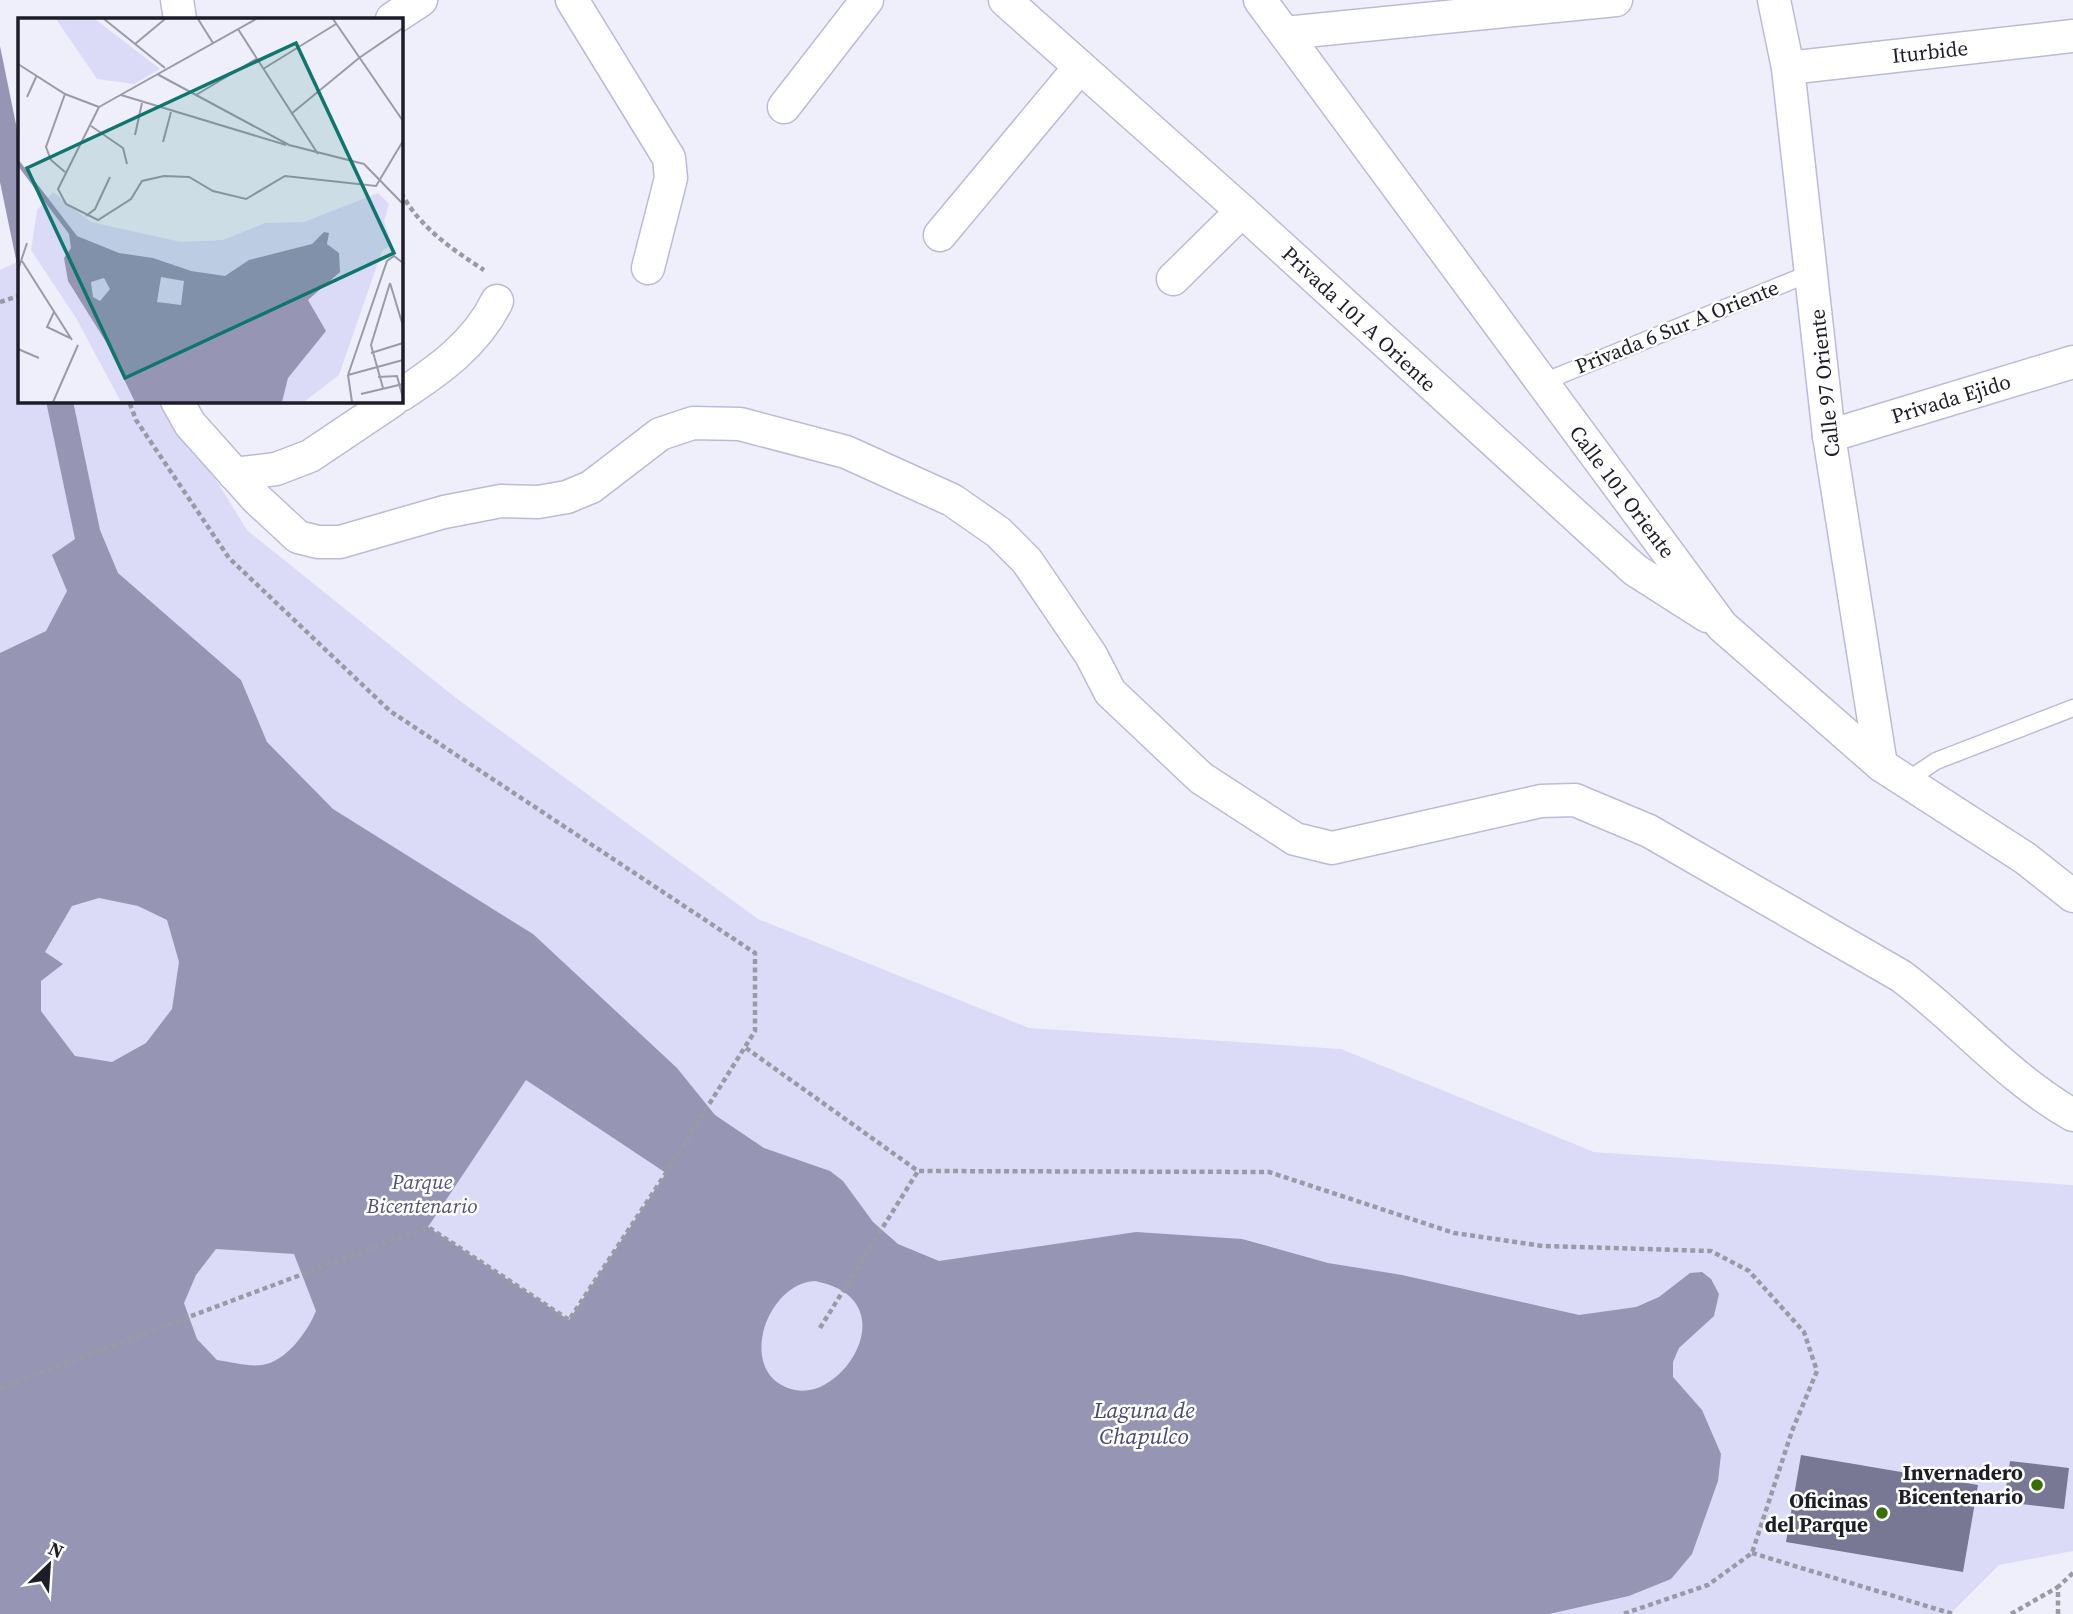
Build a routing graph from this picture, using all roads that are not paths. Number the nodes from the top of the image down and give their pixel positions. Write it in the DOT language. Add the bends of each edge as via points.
graph roads {
  1 [pos="177,0"];
  2 [pos="421,0"];
  3 [pos="572,0"];
  4 [pos="867,0"];
  5 [pos="1005,0"];
  6 [pos="1260,0"];
  7 [pos="1616,0"];
  8 [pos="1774,0"];
  9 [pos="180,18"];
  10 [pos="394,18"];
  11 [pos="1284,33"];
  12 [pos="2073,36"];
  13 [pos="1080,68"];
  14 [pos="1788,68"];
  15 [pos="784,107"];
  16 [pos="1242,211"];
  17 [pos="940,234"];
  18 [pos="649,268"];
  19 [pos="1813,272"];
  20 [pos="1173,279"];
  21 [pos="497,301"];
  22 [pos="2073,362"];
  23 [pos="1541,383"];
  24 [pos="402,394"];
  25 [pos="178,402"];
  26 [pos="391,402"];
  27 [pos="1829,436"];
  28 [pos="234,474"];
  29 [pos="1723,626"];
  30 [pos="2073,708"];
  31 [pos="1893,774"];
  32 [pos="2073,895"];
  33 [pos="2073,1115"];
  1 -- 9 [label="street"];
  2 -- 10 [label="street"];
  3 -- 18 [label="street" via="669,158 671,178"];
  4 -- 15 [label="street"];
  5 -- 13 [label="street, Privada 101 A Oriente"];
  6 -- 11 [label="street, Calle 101 Oriente"];
  7 -- 11 [label="street"];
  8 -- 14 [label="street, Calle 97 Oriente"];
  11 -- 23 [label="street, Calle 101 Oriente"];
  12 -- 14 [label="street, Iturbide"];
  13 -- 16 [label="street, Privada 101 A Oriente"];
  13 -- 17 [label="street"];
  14 -- 19 [label="street, Calle 97 Oriente"];
  16 -- 20 [label="street"];
  16 -- 29 [label="street, Privada 101 A Oriente" via="1634,570"];
  19 -- 23 [label="lane, Privada 6 Sur A Oriente"];
  19 -- 27 [label="street, Calle 97 Oriente"];
  21 -- 24 [label="street" via="468,344"];
  22 -- 27 [label="street, Privada Ejido"];
  23 -- 29 [label="street, Calle 101 Oriente"];
  25 -- 28 [label="street" via="190,424"];
  26 -- 28 [label="street" via="310,456 276,469"];
  27 -- 31 [label="street, Calle 97 Oriente"];
  28 -- 33 [label="street" via="298,537 340,542 444,512 501,501 567,497 591,487 660,433 693,422 740,424 846,452 952,500 999,531 1027,561 1091,655 1110,692 1201,778 1295,839 1332,848 1541,801 1575,800 1648,831 1901,976 2023,1080"];
  29 -- 31 [label="street, Calle 101 Oriente"];
  30 -- 31 [label="lane"];
  31 -- 32 [label="street, Calle 101 Oriente" via="2025,858"];
}
